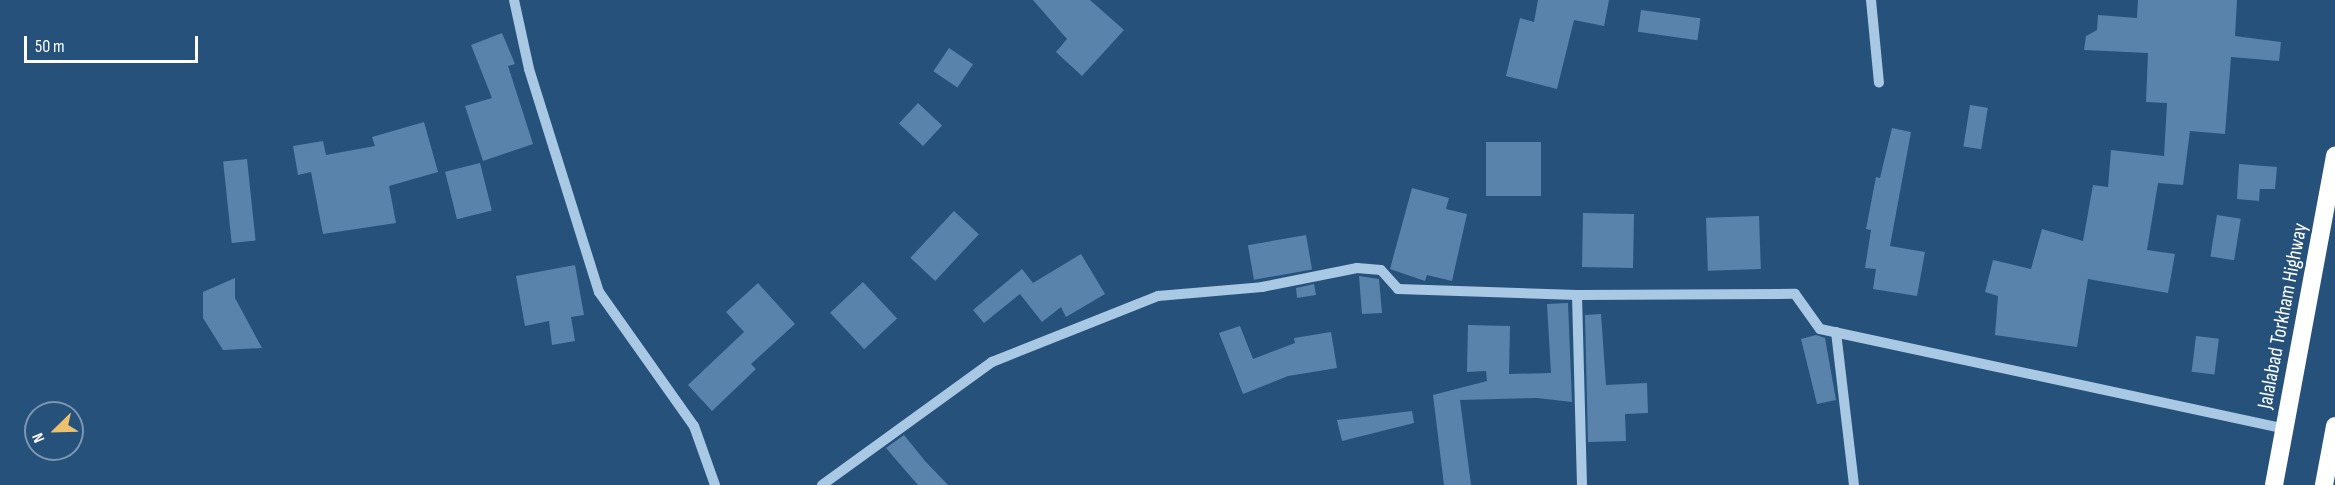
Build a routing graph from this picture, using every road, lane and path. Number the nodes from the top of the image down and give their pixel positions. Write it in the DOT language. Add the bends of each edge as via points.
graph roads {
  1 [pos="514,0"];
  2 [pos="1871,0"];
  3 [pos="1879,83"];
  4 [pos="2335,156"];
  5 [pos="1577,296"];
  6 [pos="1836,332"];
  7 [pos="2335,426"];
  8 [pos="2285,429"];
  9 [pos="715,485"];
  10 [pos="822,485"];
  11 [pos="1582,485"];
  12 [pos="1854,485"];
  13 [pos="2274,485"];
  14 [pos="2324,485"];
  1 -- 9 [label="street" via="528,69 599,292 694,426"];
  2 -- 3 [label="street"];
  4 -- 8 [label="highway, Jalalabad Torkham Highway"];
  5 -- 6 [label="street" via="1796,294 1820,329"];
  5 -- 10 [label="street" via="1398,289 1381,270 1357,268 1262,287 1158,296 992,362"];
  5 -- 11 [label="street"];
  6 -- 8 [label="street"];
  6 -- 12 [label="street"];
  7 -- 14 [label="highway"];
  8 -- 13 [label="highway, Jalalabad Torkham Highway"];
}
